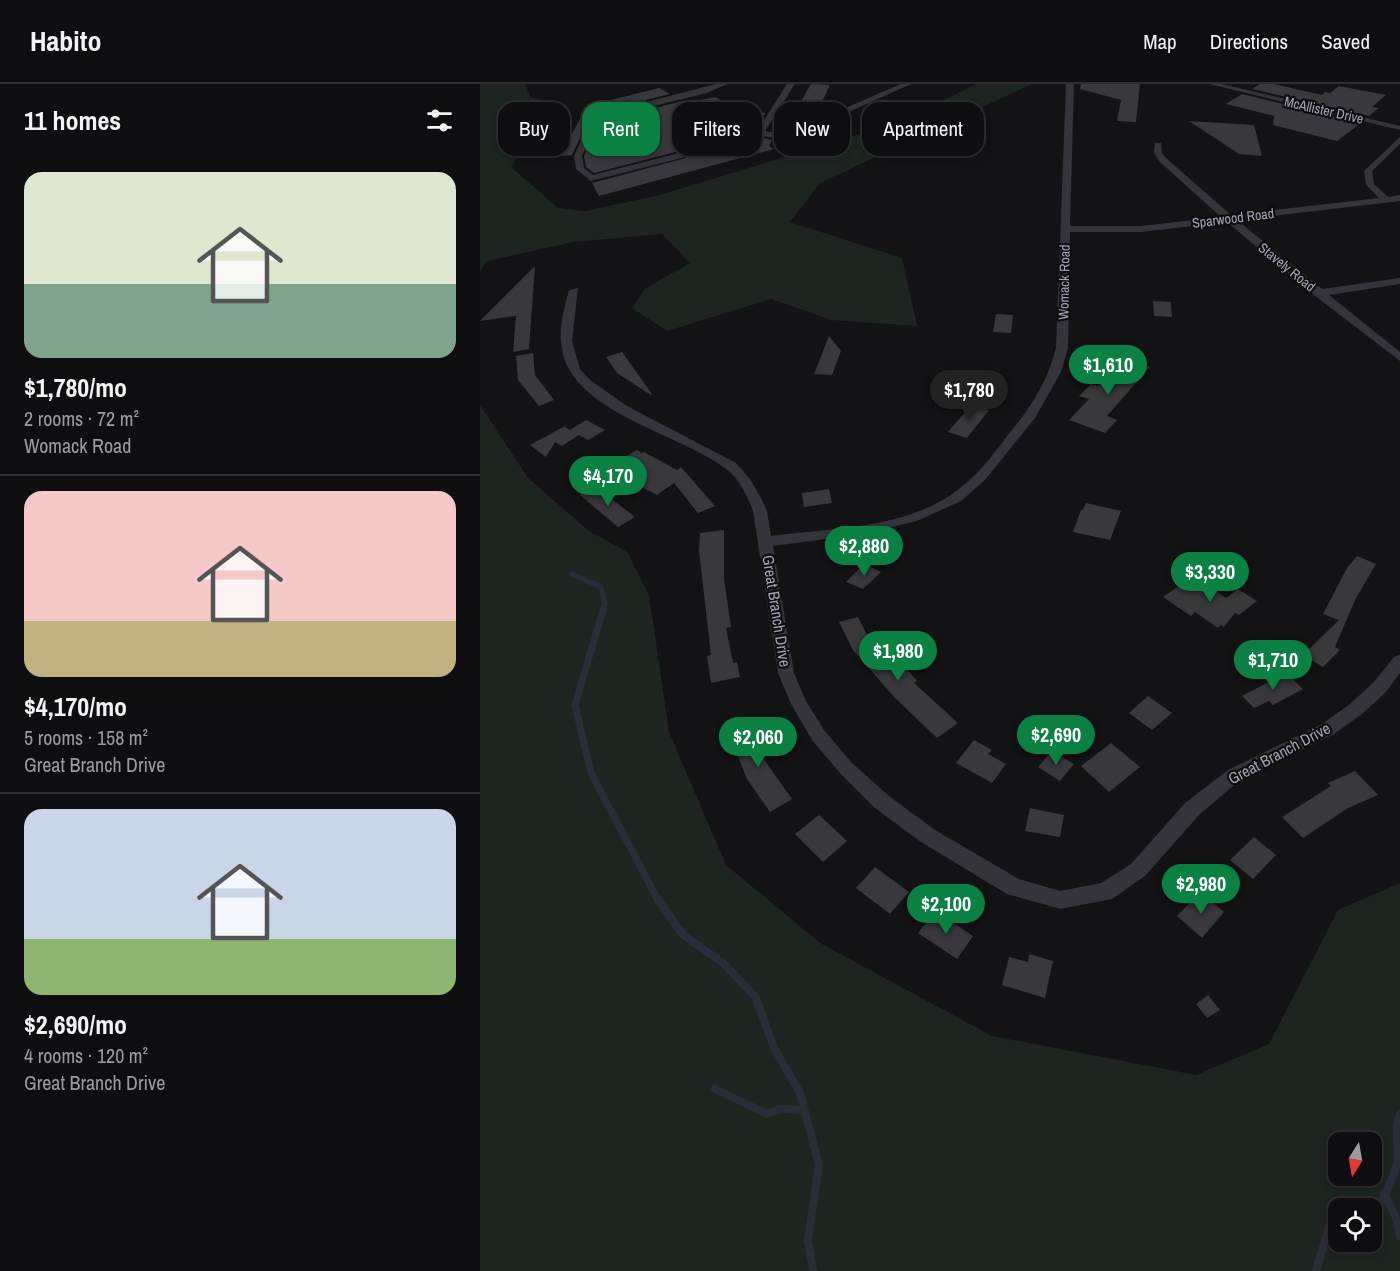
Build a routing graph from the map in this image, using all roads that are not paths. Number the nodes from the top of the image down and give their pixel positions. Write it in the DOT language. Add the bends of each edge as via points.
graph roads {
  1 [pos="723,84"];
  2 [pos="791,84"];
  3 [pos="907,84"];
  4 [pos="1070,84"];
  5 [pos="1213,84"];
  6 [pos="762,128"];
  7 [pos="1400,128"];
  8 [pos="762,133"];
  9 [pos="1400,139"];
  10 [pos="1158,145"];
  11 [pos="673,156"];
  12 [pos="1400,198"];
  13 [pos="1385,200"];
  14 [pos="1228,218"];
  15 [pos="1065,229"];
  16 [pos="1400,281"];
  17 [pos="574,290"];
  18 [pos="1318,293"];
  19 [pos="1400,358"];
  20 [pos="765,542"];
  21 [pos="1400,661"];
  1 -- 11 [label="street" via="597,120 578,156 580,169 591,178"];
  2 -- 6 [label="street"];
  3 -- 8 [label="street" via="794,133"];
  4 -- 15 [label="street, Womack Road"];
  5 -- 7 [label="street, McAllister Drive"];
  9 -- 13 [label="street" via="1368,171 1371,184"];
  10 -- 14 [label="street, Stavely Road" via="1163,160"];
  12 -- 13 [label="street, Sparwood Road"];
  13 -- 14 [label="street, Sparwood Road"];
  14 -- 15 [label="street, Sparwood Road" via="1126,230"];
  14 -- 18 [label="street, Stavely Road"];
  15 -- 20 [label="street, Womack Road" via="1062,348 1058,366 1028,419 983,475 956,498 902,520"];
  16 -- 18 [label="street"];
  17 -- 20 [label="street, Great Branch Drive" via="565,323 569,355 580,378 606,399 731,466 744,477 760,512"];
  18 -- 19 [label="street, Stavely Road"];
  20 -- 21 [label="street, Great Branch Drive" via="786,673 818,735 875,795 928,836 1014,888 1060,900 1105,892 1138,870 1192,809 1234,774 1328,729 1380,687"];
}
